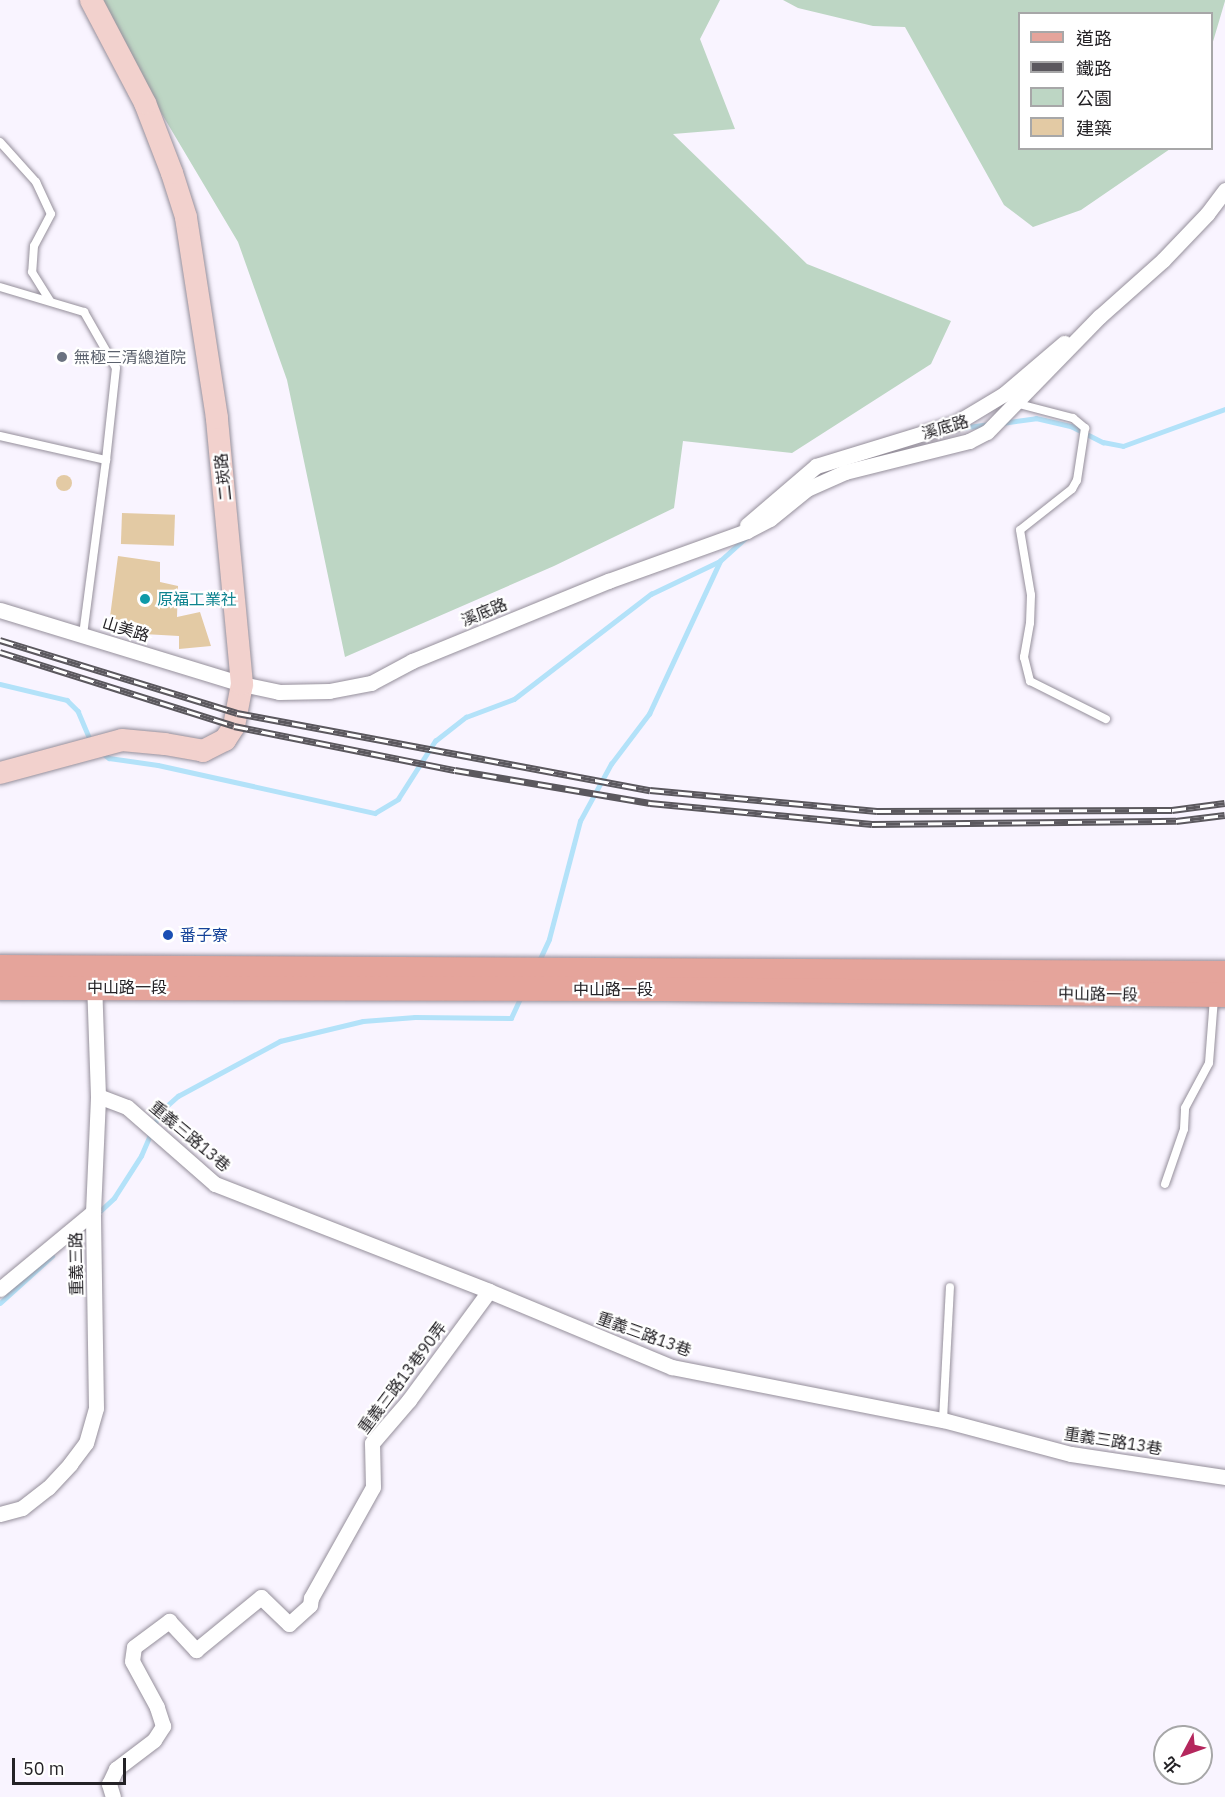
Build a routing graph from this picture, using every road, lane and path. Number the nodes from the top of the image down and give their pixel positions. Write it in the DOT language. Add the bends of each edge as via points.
graph roads {
  1 [pos="91,0"];
  2 [pos="0,142"];
  3 [pos="1225,190"];
  4 [pos="0,286"];
  5 [pos="50,301"];
  6 [pos="1099,317"];
  7 [pos="1012,408"];
  8 [pos="0,436"];
  9 [pos="106,460"];
  10 [pos="741,533"];
  11 [pos="0,610"];
  12 [pos="83,635"];
  13 [pos="242,684"];
  14 [pos="1106,718"];
  15 [pos="0,773"];
  16 [pos="0,967"];
  17 [pos="1225,973"];
  18 [pos="94,977"];
  19 [pos="1133,983"];
  20 [pos="0,988"];
  21 [pos="1220,995"];
  22 [pos="98,1095"];
  23 [pos="1165,1185"];
  24 [pos="93,1212"];
  25 [pos="950,1287"];
  26 [pos="0,1289"];
  27 [pos="489,1291"];
  28 [pos="944,1420"];
  29 [pos="1225,1477"];
  30 [pos="0,1514"];
  31 [pos="112,1797"];
  1 -- 13 [label="street, 二崁路" via="145,103 186,217 217,418"];
  2 -- 5 [label="lane" via="36,182 51,214 34,246 32,272"];
  3 -- 6 [label="street, 溪底路" via="1163,260"];
  4 -- 5 [label="lane"];
  5 -- 9 [label="lane" via="84,312 116,368"];
  6 -- 7 [label="street, 溪底路"];
  6 -- 10 [label="street, 溪底路" via="1041,360 1004,394 956,423 816,466"];
  7 -- 10 [label="street, 溪底路" via="987,432 969,441 845,472 807,489 770,519"];
  7 -- 14 [label="lane" via="1073,418 1085,428 1077,480 1072,489 1020,530 1031,595 1024,657 1030,681"];
  8 -- 9 [label="lane"];
  9 -- 12 [label="lane"];
  10 -- 13 [label="street, 溪底路" via="586,590 412,661 371,683 329,691 279,692"];
  11 -- 12 [label="street, 山美路"];
  12 -- 13 [label="street, 山美路"];
  13 -- 15 [label="street, 二崁路" via="234,726 225,740 203,750 122,740"];
  16 -- 18 [label="main road, 中山路一段"];
  17 -- 19 [label="main road, 中山路一段"];
  18 -- 19 [label="main road, 中山路一段"];
  18 -- 20 [label="main road, 中山路一段"];
  18 -- 22 [label="street, 重義三路"];
  19 -- 21 [label="main road, 中山路一段"];
  21 -- 23 [label="lane" via="1209,1063 1185,1108 1184,1129"];
  22 -- 24 [label="street, 重義三路"];
  22 -- 27 [label="street, 重義三路13巷" via="127,1107 215,1184"];
  24 -- 26 [label="street"];
  24 -- 30 [label="street, 重義三路" via="96,1408 86,1443 48,1488 22,1508"];
  25 -- 28 [label="lane"];
  27 -- 28 [label="street, 重義三路13巷" via="672,1367"];
  27 -- 31 [label="street, 重義三路13巷90弄" via="409,1400 372,1443 373,1487 310,1605 290,1624 261,1597 196,1650 169,1622 134,1647 132,1661 158,1707 163,1726 154,1740 116,1768 109,1784"];
  28 -- 29 [label="street, 重義三路13巷" via="1071,1454"];
}
